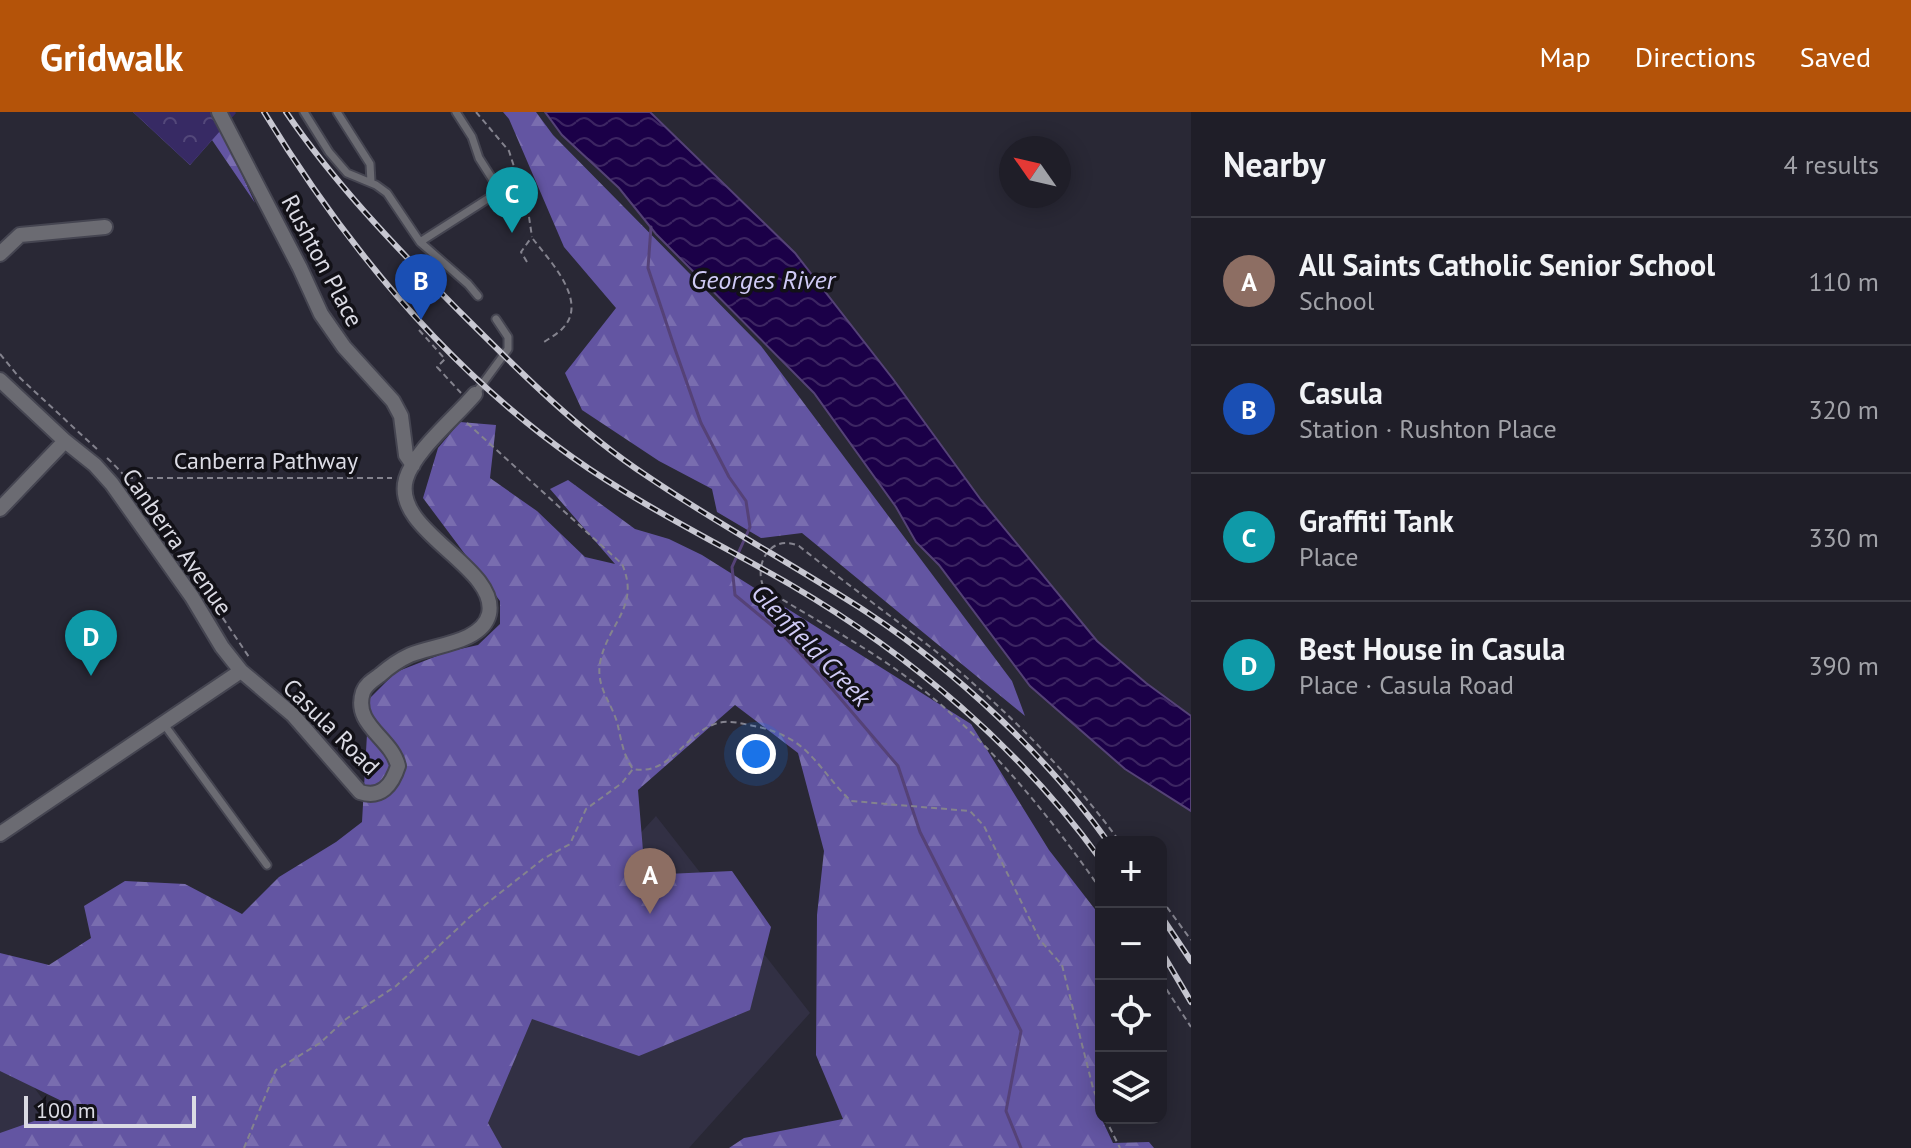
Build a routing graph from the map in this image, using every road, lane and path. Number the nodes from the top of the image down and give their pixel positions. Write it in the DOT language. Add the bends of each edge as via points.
graph roads {
  1 [pos="219,112"];
  2 [pos="304,112"];
  3 [pos="337,112"];
  4 [pos="456,112"];
  5 [pos="476,112"];
  6 [pos="371,182"];
  7 [pos="105,227"];
  8 [pos="532,237"];
  9 [pos="420,242"];
  10 [pos="0,254"];
  11 [pos="527,262"];
  12 [pos="428,263"];
  13 [pos="432,267"];
  14 [pos="478,296"];
  15 [pos="421,301"];
  16 [pos="417,305"];
  17 [pos="496,319"];
  18 [pos="419,330"];
  19 [pos="541,344"];
  20 [pos="0,354"];
  21 [pos="0,380"];
  22 [pos="469,395"];
  23 [pos="465,420"];
  24 [pos="65,441"];
  25 [pos="89,441"];
  26 [pos="413,465"];
  27 [pos="127,479"];
  28 [pos="405,480"];
  29 [pos="0,509"];
  30 [pos="241,671"];
  31 [pos="163,723"];
  32 [pos="633,769"];
  33 [pos="0,834"];
  34 [pos="1115,836"];
  35 [pos="267,865"];
  36 [pos="1095,881"];
  37 [pos="1167,907"];
  38 [pos="1191,940"];
  39 [pos="1167,990"];
  40 [pos="1191,1027"];
  41 [pos="1095,1093"];
  42 [pos="1108,1124"];
  43 [pos="244,1148"];
  44 [pos="1120,1148"];
  1 -- 26 [label="street, Rushton Place" via="321,314 393,401"];
  2 -- 6 [label="lane" via="347,173"];
  3 -- 6 [label="lane" via="370,164"];
  4 -- 9 [label="lane" via="500,191"];
  5 -- 8 [label="path" via="509,151"];
  6 -- 9 [label="lane" via="387,193"];
  7 -- 10 [label="street" via="20,235"];
  8 -- 11 [label="path" via="521,252"];
  8 -- 19 [label="path" via="571,298 565,325"];
  9 -- 14 [label="lane"];
  12 -- 13 [label="path"];
  15 -- 16 [label="path"];
  17 -- 22 [label="lane" via="508,337 508,349"];
  18 -- 22 [label="path" via="445,359 437,367"];
  20 -- 25 [label="path"];
  21 -- 24 [label="street, Canberra Avenue"];
  22 -- 26 [label="street"];
  23 -- 32 [label="path" via="622,564 629,593 605,648 599,677"];
  24 -- 29 [label="street"];
  24 -- 30 [label="street, Canberra Avenue" via="112,484"];
  26 -- 28 [label="street"];
  27 -- 28 [label="path, Canberra Pathway"];
  28 -- 30 [label="street, Casula Road" via="415,519 474,578 486,594 489,611 475,633 401,659 366,687 362,713 396,759 389,786 377,794 360,792 293,715"];
  30 -- 31 [label="street"];
  31 -- 33 [label="street"];
  31 -- 35 [label="lane"];
  32 -- 41 [label="path" via="651,770 710,728 734,722 765,728 797,743 851,801 970,811 984,826 1040,940 1062,965"];
  32 -- 43 [label="path" via="586,809 570,844 471,916 396,986 276,1070"];
  34 -- 36 [label="path" via="1065,774 939,655 799,546 788,541 775,544 760,579 764,588 910,680 978,739 1067,840"];
  37 -- 38 [label="path"];
  39 -- 40 [label="path"];
  42 -- 44 [label="path"];
}
